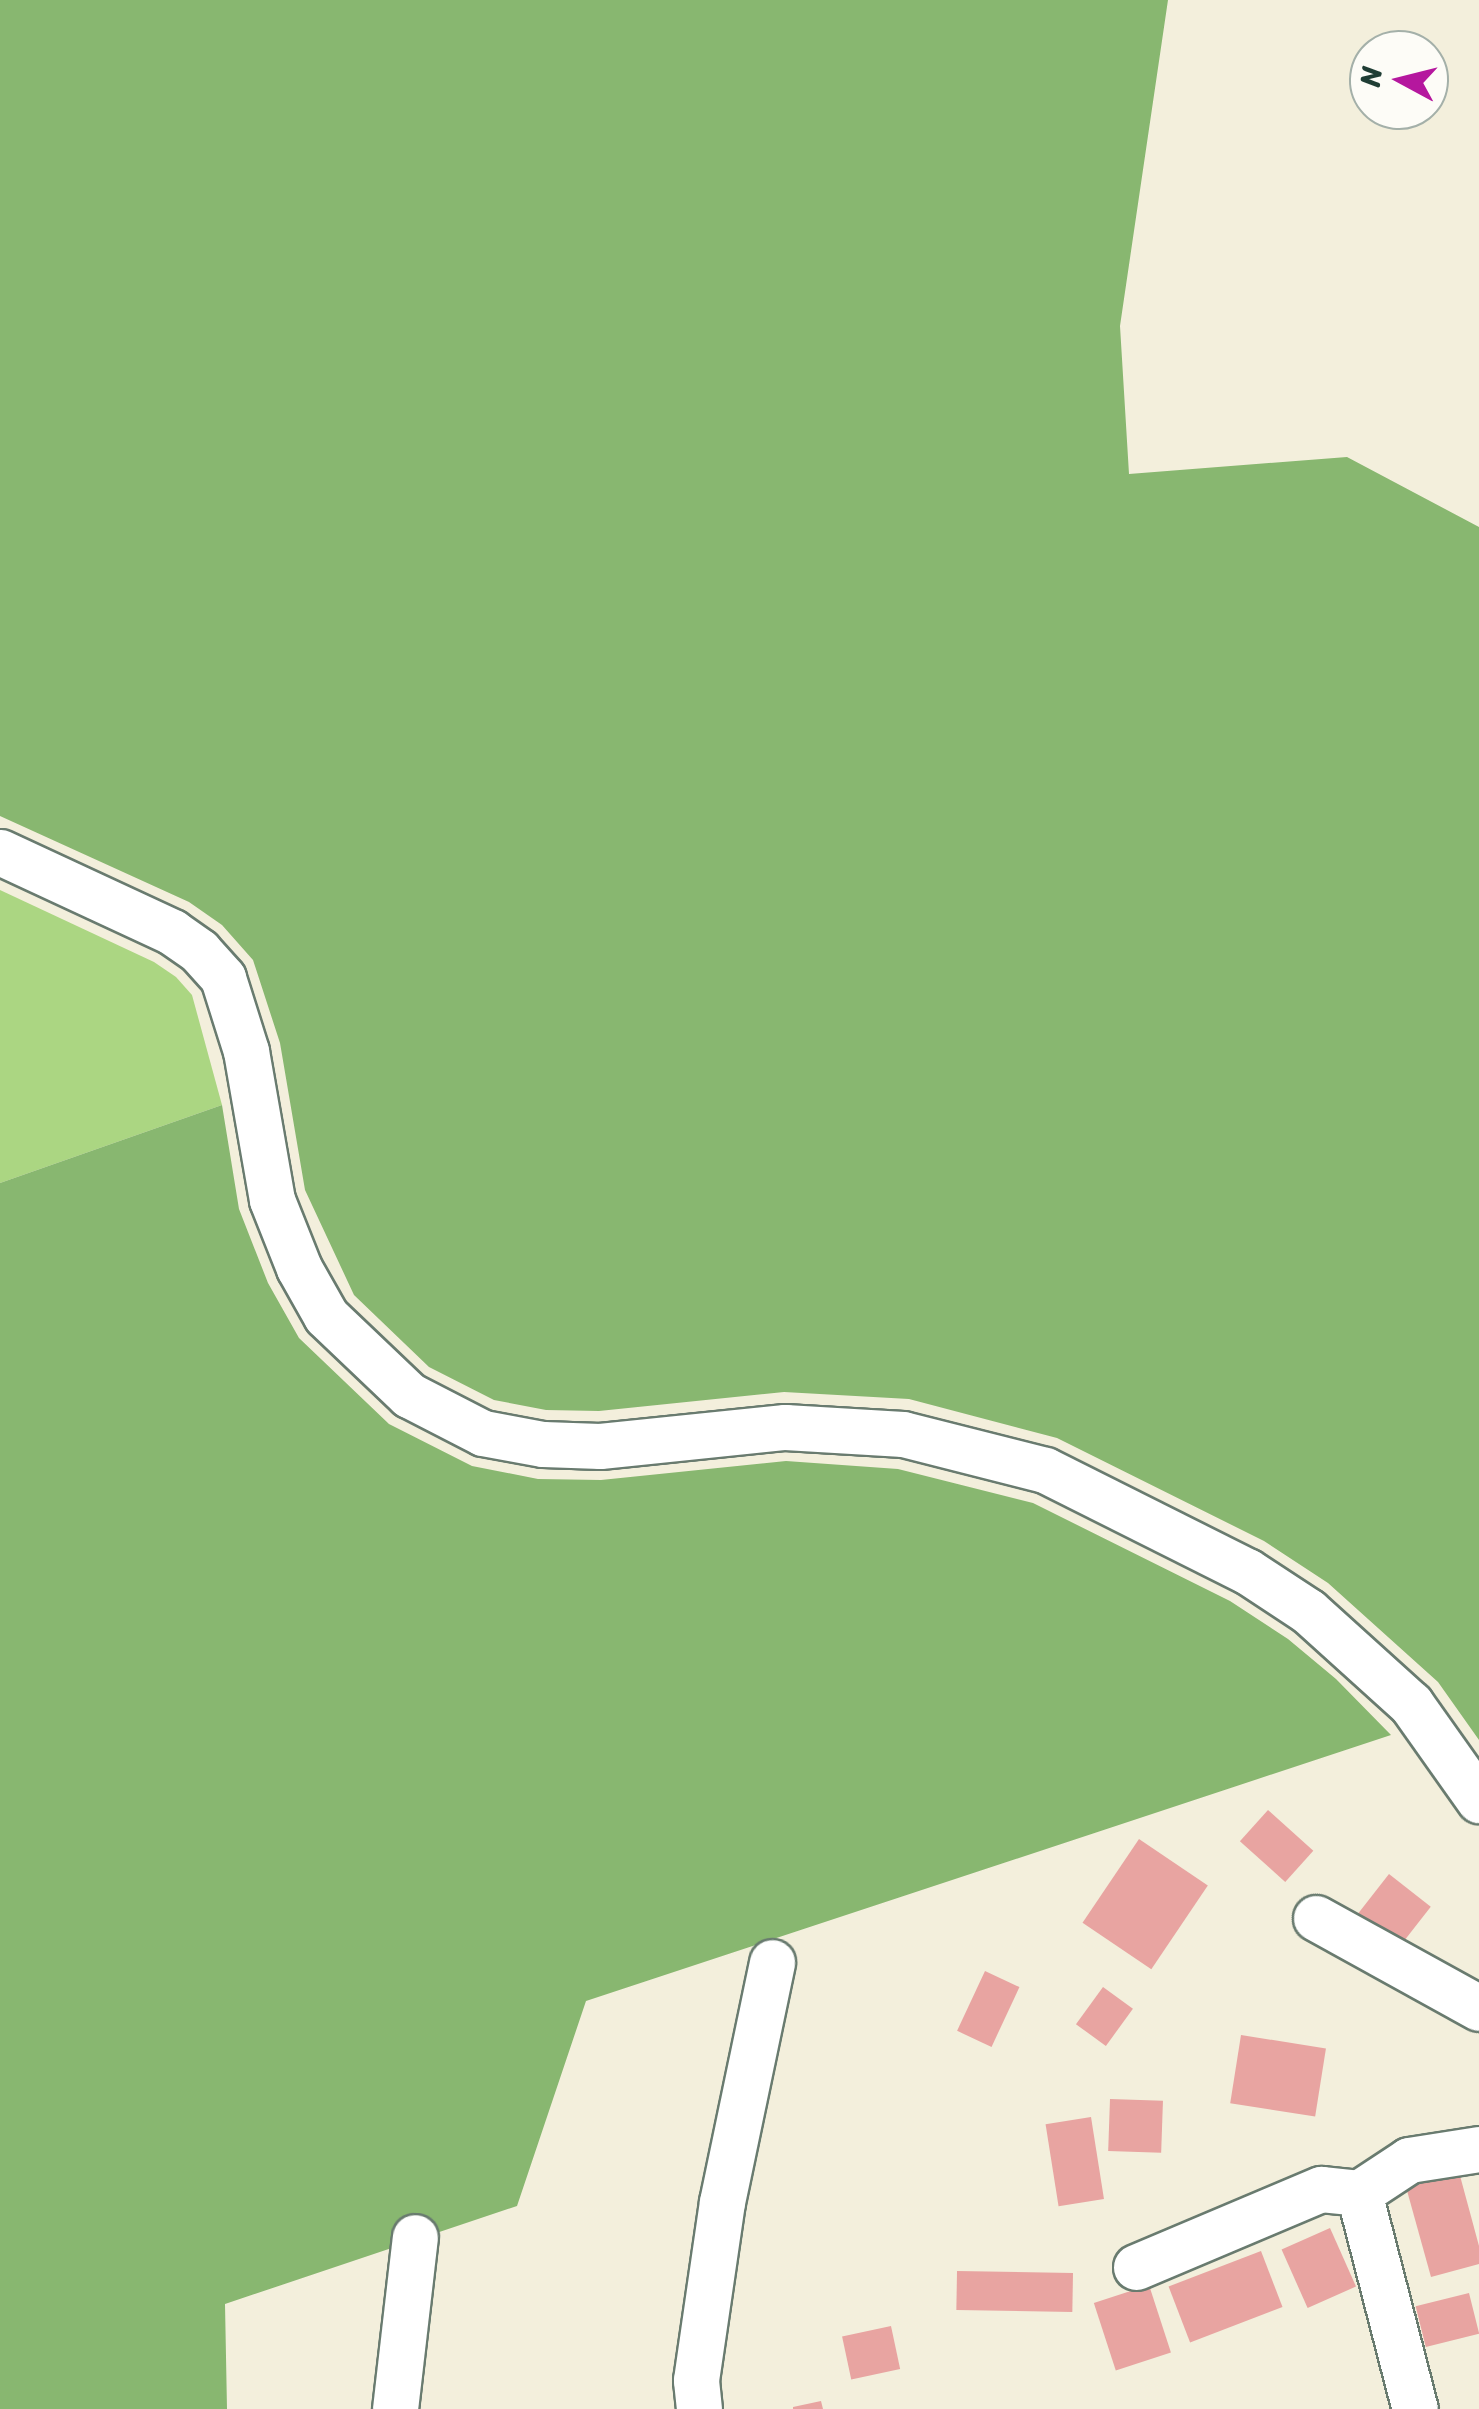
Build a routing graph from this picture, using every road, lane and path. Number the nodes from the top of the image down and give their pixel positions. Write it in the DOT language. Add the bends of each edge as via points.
graph roads {
  1 [pos="0,852"];
  2 [pos="1479,1800"];
  3 [pos="1316,1918"];
  4 [pos="772,1962"];
  5 [pos="1479,2008"];
  6 [pos="1479,2149"];
  7 [pos="1359,2193"];
  8 [pos="415,2237"];
  9 [pos="1136,2267"];
  10 [pos="395,2409"];
  11 [pos="699,2409"];
  12 [pos="1414,2409"];
  1 -- 2 [label="street" via="172,932 222,978 246,1051 272,1200 299,1268 326,1316 409,1395 483,1433 543,1444 600,1446 785,1427 903,1434 1045,1470 1247,1570 1308,1612 1411,1704"];
  3 -- 5 [label="street"];
  4 -- 11 [label="street" via="722,2202 696,2380"];
  6 -- 7 [label="street" via="1409,2160"];
  7 -- 9 [label="street" via="1321,2189"];
  7 -- 12 [label="street"];
  8 -- 10 [label="street"];
}
